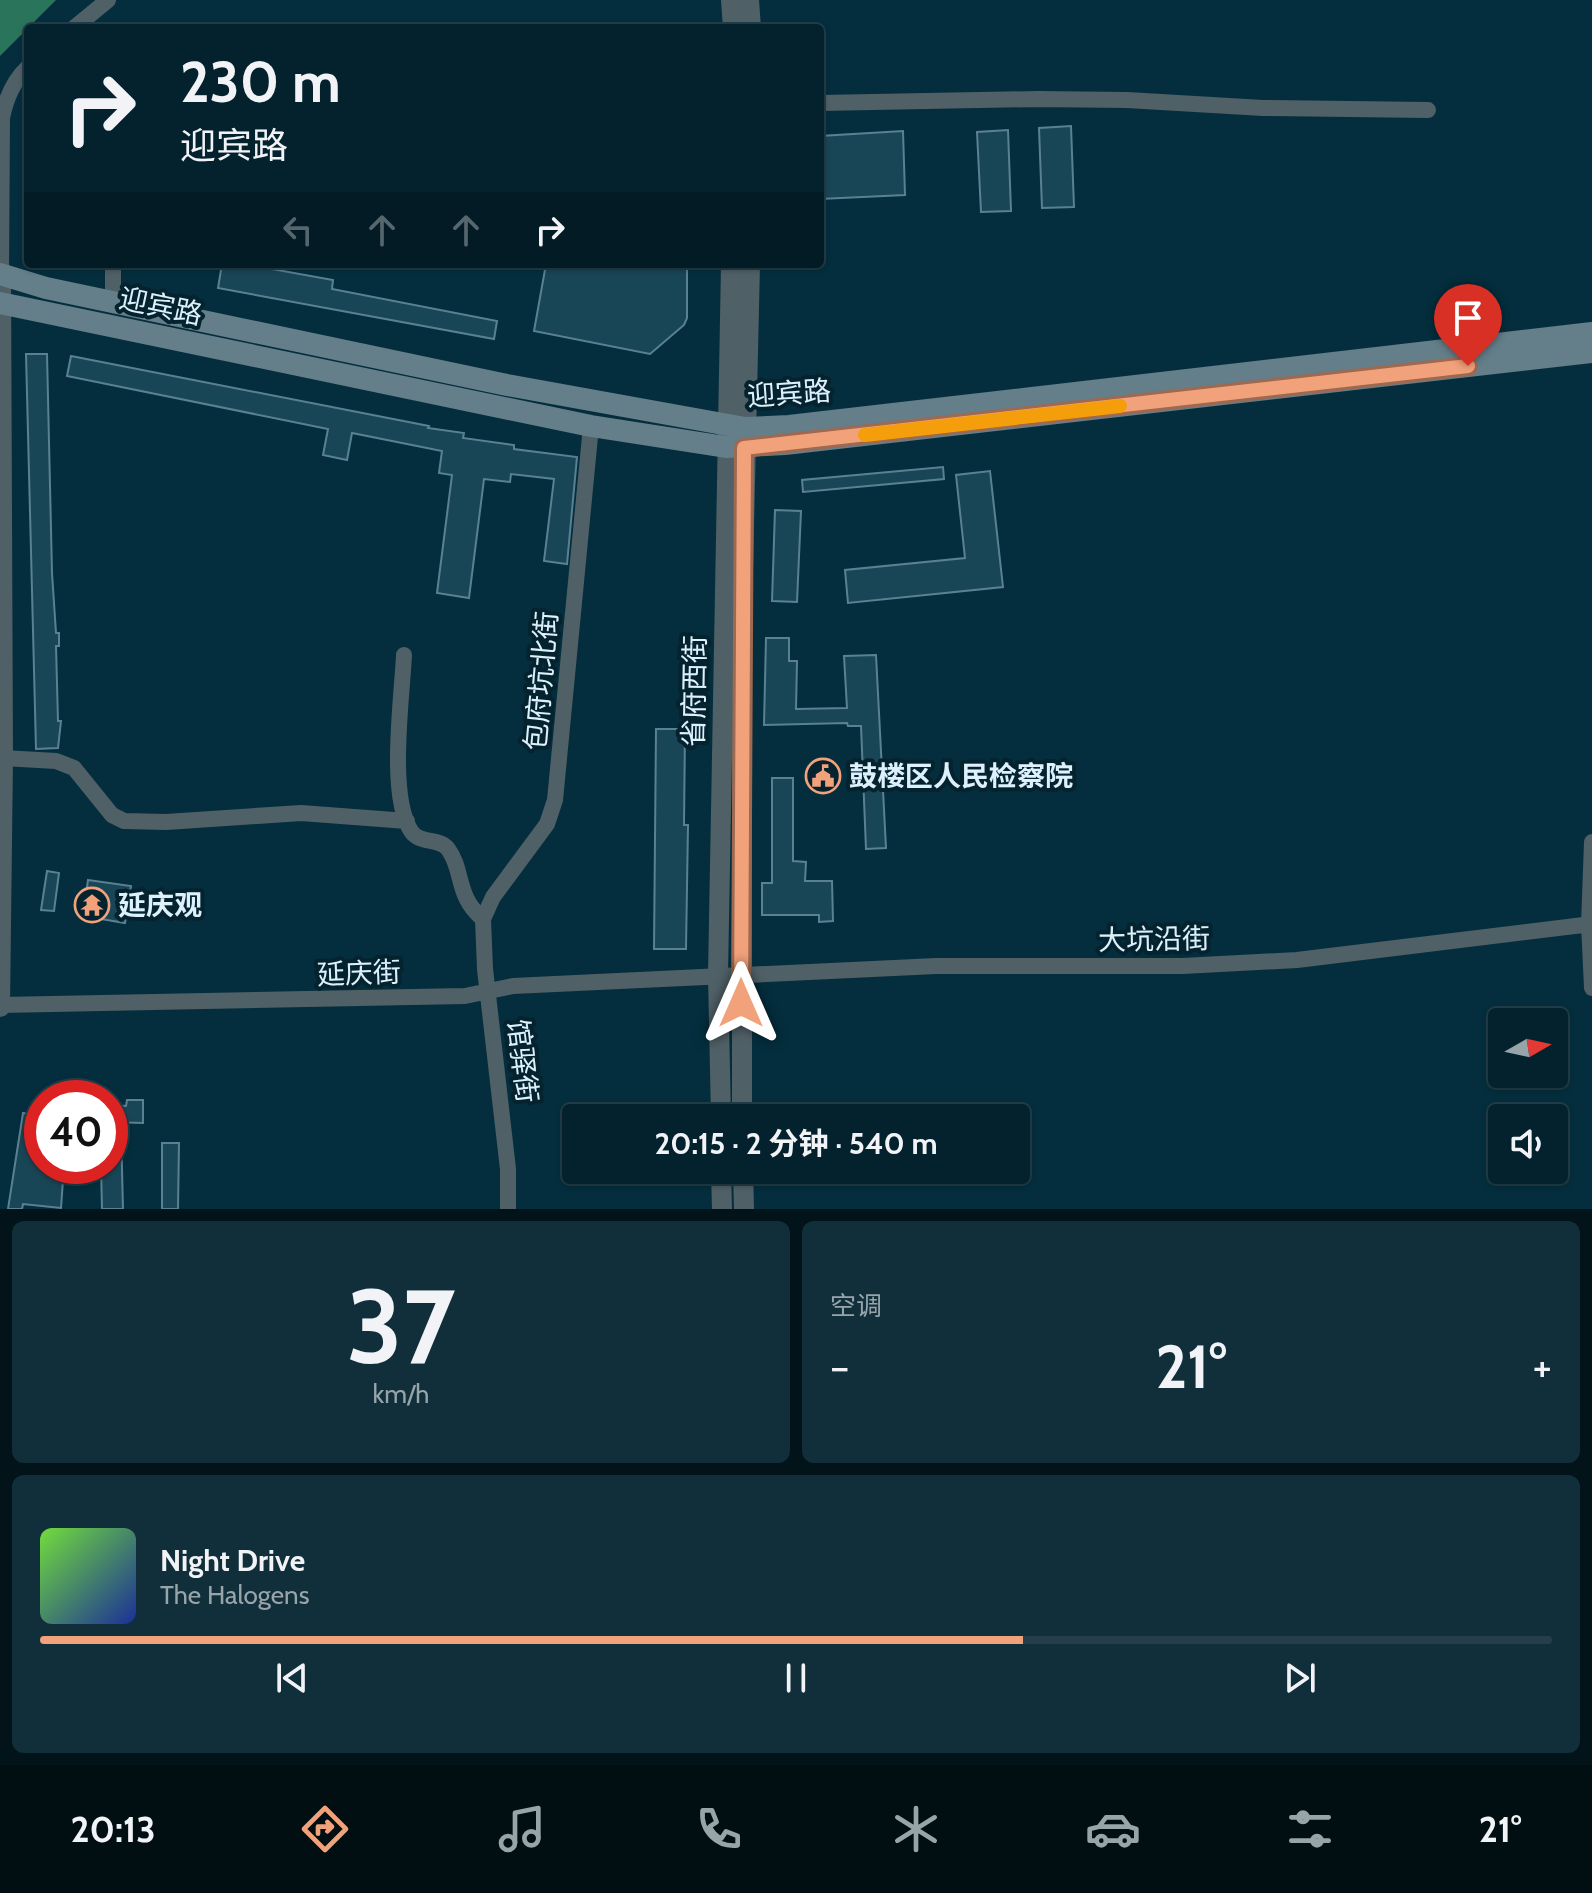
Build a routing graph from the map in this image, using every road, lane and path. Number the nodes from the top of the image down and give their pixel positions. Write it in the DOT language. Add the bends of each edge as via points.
graph roads {
  1 [pos="108,0"];
  2 [pos="731,0"];
  3 [pos="749,0"];
  4 [pos="79,24"];
  5 [pos="733,24"];
  6 [pos="751,24"];
  7 [pos="23,72"];
  8 [pos="0,95"];
  9 [pos="824,103"];
  10 [pos="1428,110"];
  11 [pos="113,268"];
  12 [pos="731,268"];
  13 [pos="750,268"];
  14 [pos="1,274"];
  15 [pos="113,302"];
  16 [pos="1,303"];
  17 [pos="1592,333"];
  18 [pos="1592,352"];
  19 [pos="591,426"];
  20 [pos="735,437"];
  21 [pos="404,655"];
  22 [pos="3,758"];
  23 [pos="407,821"];
  24 [pos="1592,842"];
  25 [pos="483,919"];
  26 [pos="1590,924"];
  27 [pos="740,974"];
  28 [pos="718,975"];
  29 [pos="1592,988"];
  30 [pos="488,992"];
  31 [pos="0,1006"];
  32 [pos="721,1104"];
  33 [pos="742,1104"];
  34 [pos="721,1184"];
  35 [pos="743,1184"];
  36 [pos="508,1209"];
  37 [pos="722,1209"];
  38 [pos="744,1209"];
  1 -- 4 [label="street"];
  2 -- 5 [label="street"];
  3 -- 6 [label="street"];
  7 -- 8 [label="street"];
  7 -- 14 [label="street" via="8,93 2,118"];
  9 -- 10 [label="street" via="1127,100"];
  11 -- 15 [label="street"];
  12 -- 20 [label="street, 省府西街"];
  13 -- 20 [label="street, 省府西街"];
  14 -- 15 [label="main road, 迎宾路"];
  14 -- 16 [label="street"];
  15 -- 20 [label="main road, 迎宾路"];
  16 -- 19 [label="main road, 迎宾路"];
  16 -- 22 [label="street"];
  17 -- 20 [label="main road, 迎宾路" via="789,426"];
  18 -- 20 [label="main road, 迎宾路"];
  19 -- 20 [label="main road, 迎宾路"];
  19 -- 25 [label="street, 包府坑北街" via="555,800 547,824"];
  20 -- 27 [label="street, 省府西街"];
  20 -- 28 [label="street, 省府西街"];
  21 -- 23 [label="street" via="398,783"];
  22 -- 23 [label="street" via="56,761 74,768 112,815 124,821 301,813"];
  22 -- 31 [label="street"];
  23 -- 25 [label="street" via="419,839 448,848 464,894"];
  24 -- 26 [label="street"];
  25 -- 30 [label="street, 馆驿街"];
  26 -- 27 [label="street, 大坑沿街" via="1297,960"];
  26 -- 29 [label="street"];
  27 -- 28 [label="street, 大坑沿街"];
  27 -- 33 [label="street, 省府西街"];
  28 -- 30 [label="street, 延庆街" via="513,986"];
  28 -- 32 [label="street, 省府西街"];
  30 -- 31 [label="street, 延庆街"];
  30 -- 36 [label="street, 馆驿街"];
  34 -- 37 [label="street"];
  35 -- 38 [label="street"];
}
